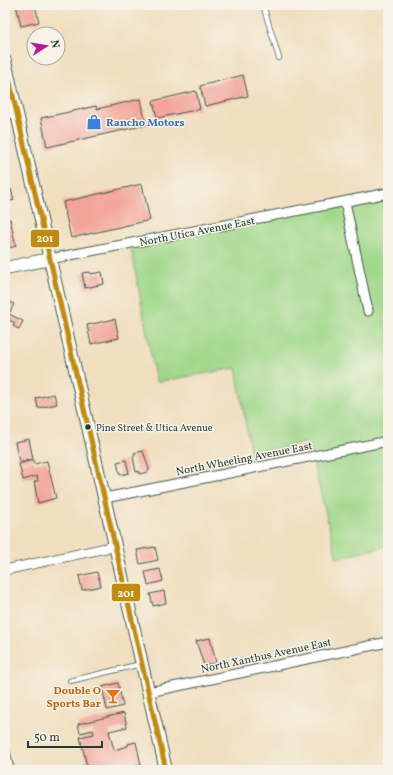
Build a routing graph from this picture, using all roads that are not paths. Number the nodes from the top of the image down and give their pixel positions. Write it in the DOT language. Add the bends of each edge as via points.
graph roads {
  1 [pos="263,5"];
  2 [pos="280,58"];
  3 [pos="5,61"];
  4 [pos="11,113"];
  5 [pos="388,193"];
  6 [pos="345,202"];
  7 [pos="50,259"];
  8 [pos="5,268"];
  9 [pos="368,311"];
  10 [pos="388,441"];
  11 [pos="105,498"];
  12 [pos="115,546"];
  13 [pos="5,570"];
  14 [pos="388,642"];
  15 [pos="142,664"];
  16 [pos="70,681"];
  17 [pos="149,692"];
  18 [pos="5,751"];
  19 [pos="9,770"];
  20 [pos="166,770"];
  1 -- 2 [label="lane"];
  3 -- 4 [label="main road"];
  4 -- 7 [label="main road"];
  5 -- 6 [label="street, North Utica Avenue East"];
  6 -- 7 [label="street, North Utica Avenue East"];
  6 -- 9 [label="street"];
  7 -- 8 [label="main road, North Utica Avenue East"];
  7 -- 11 [label="main road"];
  10 -- 11 [label="street, North Wheeling Avenue East"];
  11 -- 12 [label="main road"];
  12 -- 13 [label="street"];
  12 -- 15 [label="main road"];
  14 -- 17 [label="street, North Xanthus Avenue East"];
  15 -- 16 [label="lane"];
  15 -- 17 [label="main road"];
  17 -- 20 [label="main road"];
  18 -- 19 [label="street"];
}
